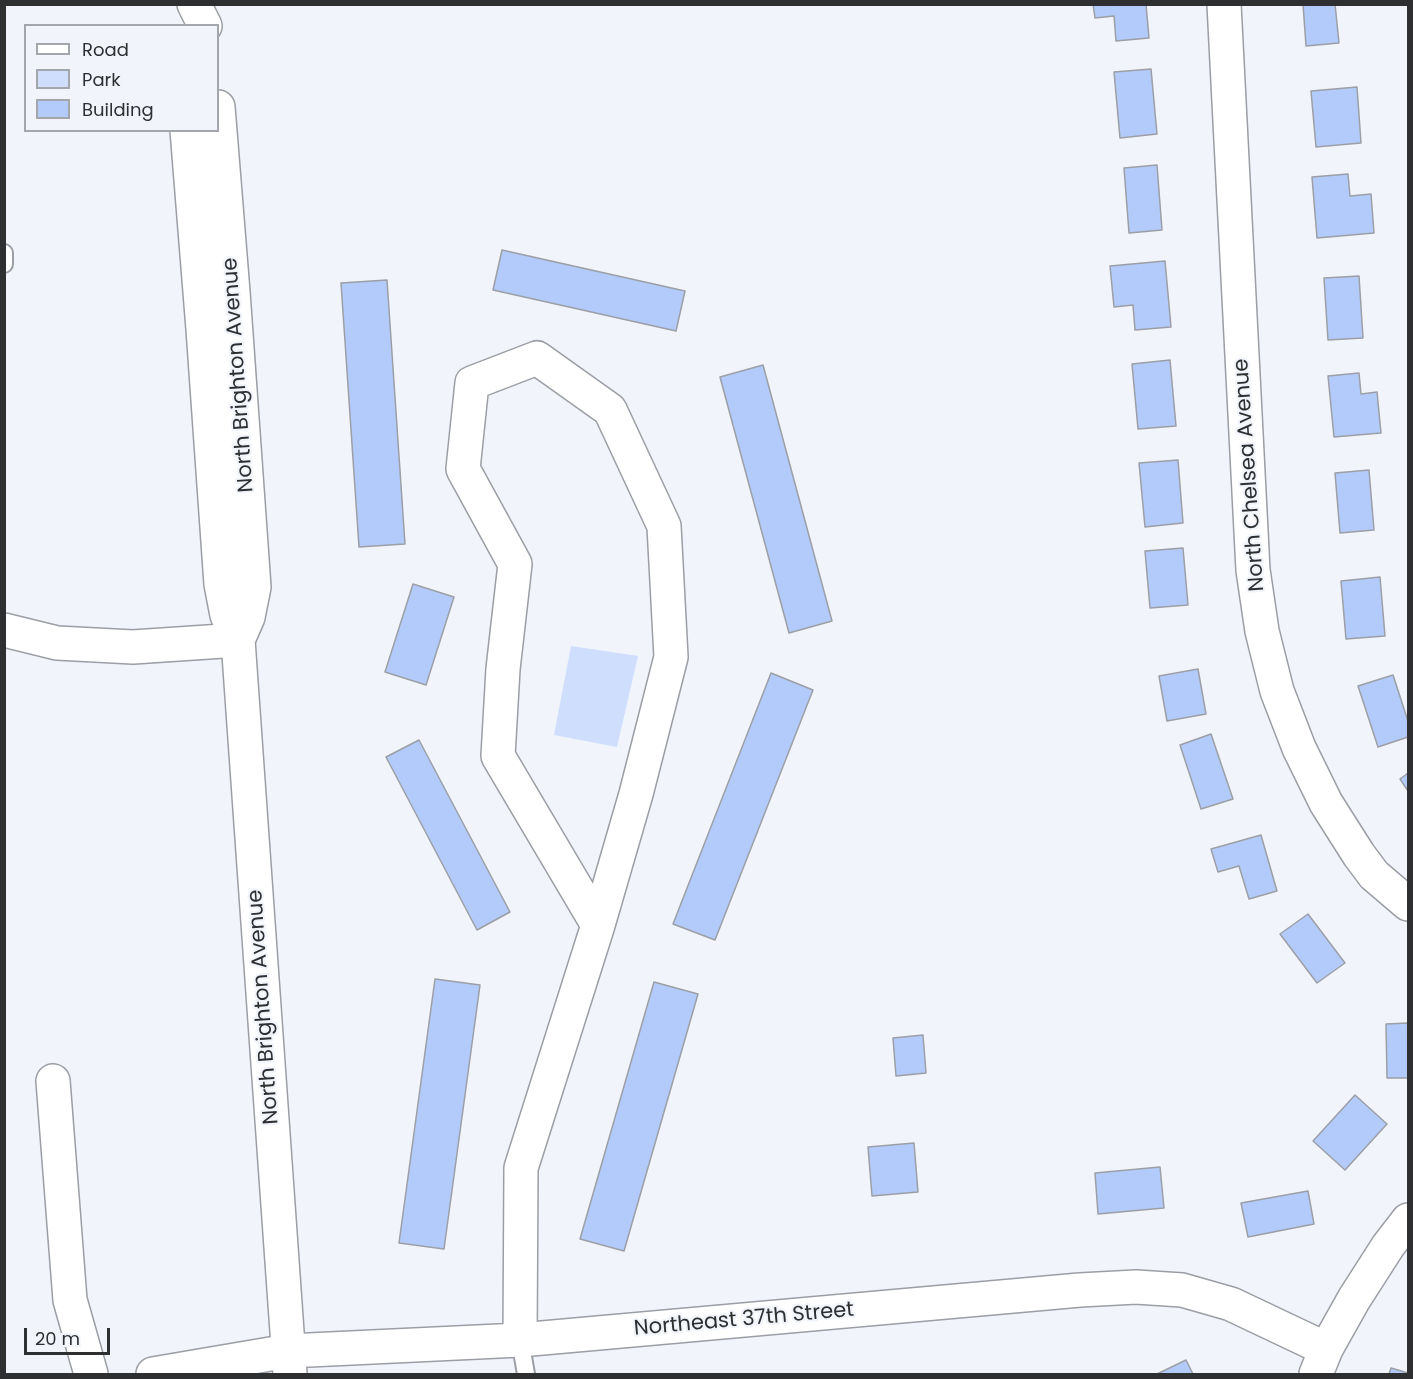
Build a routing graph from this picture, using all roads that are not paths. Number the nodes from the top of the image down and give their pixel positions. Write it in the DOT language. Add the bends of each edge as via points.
graph roads {
  1 [pos="185,4"];
  2 [pos="194,4"];
  3 [pos="1224,4"];
  4 [pos="182,24"];
  5 [pos="204,24"];
  6 [pos="219,119"];
  7 [pos="187,132"];
  8 [pos="4,253"];
  9 [pos="4,264"];
  10 [pos="4,630"];
  11 [pos="238,640"];
  12 [pos="1408,903"];
  13 [pos="598,925"];
  14 [pos="53,1081"];
  15 [pos="1408,1220"];
  16 [pos="520,1340"];
  17 [pos="1321,1362"];
  18 [pos="289,1363"];
  19 [pos="91,1374"];
  20 [pos="153,1374"];
  21 [pos="526,1374"];
  1 -- 4 [label="street"];
  2 -- 5 [label="street"];
  3 -- 12 [label="street, North Chelsea Avenue" via="1253,570 1262,631 1277,691 1326,803 1374,875"];
  6 -- 11 [label="street, North Brighton Avenue" via="254,587"];
  7 -- 11 [label="street, North Brighton Avenue" via="221,584 227,615"];
  8 -- 9 [label="lane"];
  10 -- 11 [label="street" via="57,643 122,646"];
  11 -- 18 [label="street, North Brighton Avenue"];
  13 -- 13 [label="street" via="671,657 664,526 610,410 537,358 472,383 463,469 515,564 498,756"];
  13 -- 16 [label="street" via="520,1168"];
  14 -- 19 [label="street" via="70,1300"];
  15 -- 17 [label="street" via="1354,1299"];
  16 -- 17 [label="street, Northeast 37th Street" via="1136,1287 1182,1290 1231,1304"];
  16 -- 18 [label="street, Northeast 37th Street"];
  16 -- 21 [label="lane"];
  18 -- 20 [label="street, Northeast 37th Street"];
}
